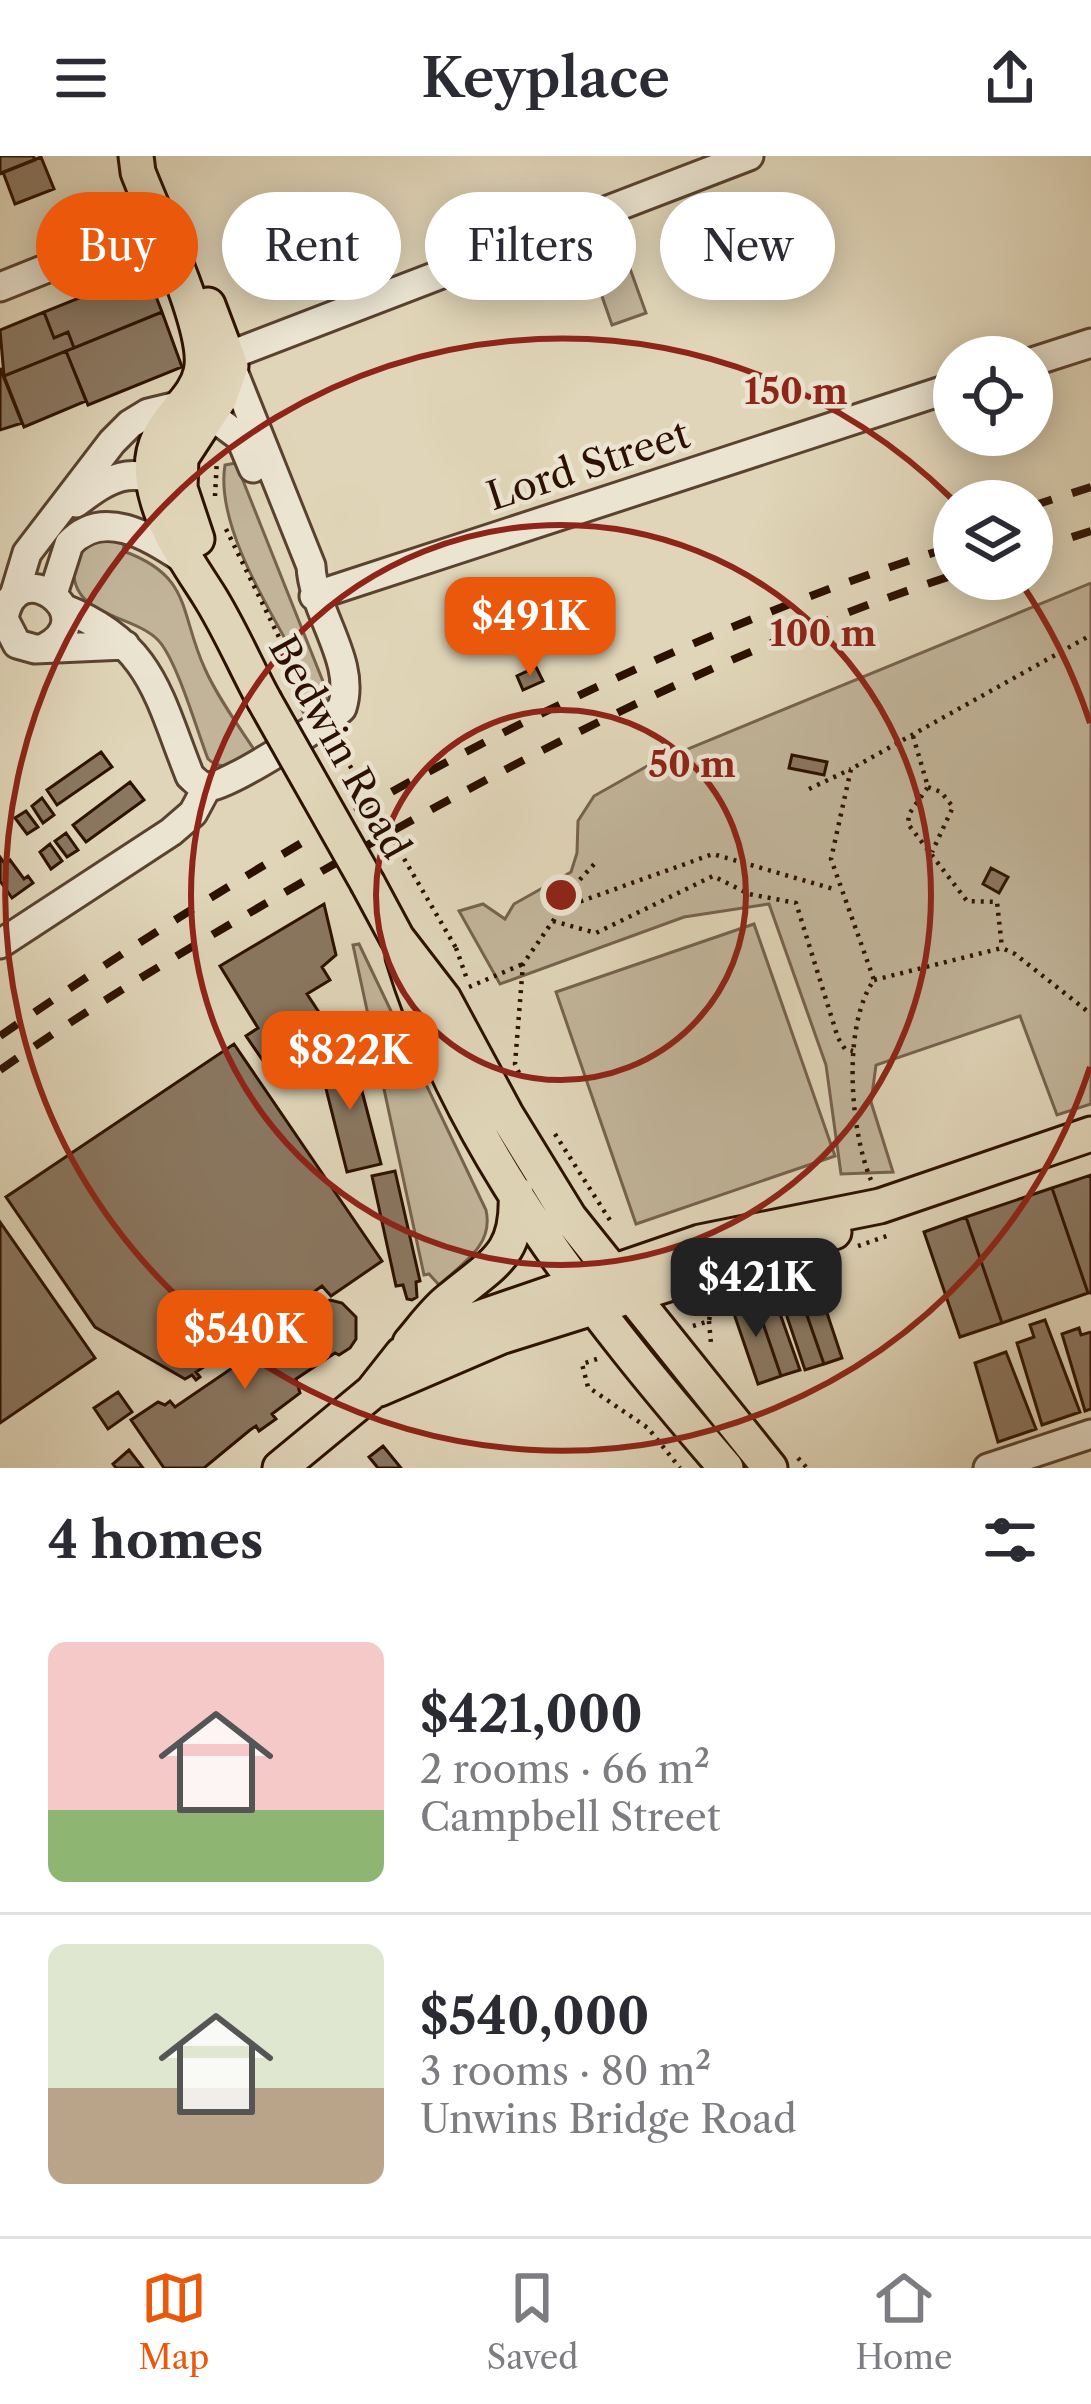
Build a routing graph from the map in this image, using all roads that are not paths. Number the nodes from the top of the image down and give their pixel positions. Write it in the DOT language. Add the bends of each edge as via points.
graph roads {
  1 [pos="139,156"];
  2 [pos="749,156"];
  3 [pos="146,192"];
  4 [pos="36,272"];
  5 [pos="0,286"];
  6 [pos="187,300"];
  7 [pos="1091,343"];
  8 [pos="1053,355"];
  9 [pos="230,361"];
  10 [pos="933,394"];
  11 [pos="193,410"];
  12 [pos="263,469"];
  13 [pos="166,482"];
  14 [pos="49,525"];
  15 [pos="182,558"];
  16 [pos="313,593"];
  17 [pos="14,596"];
  18 [pos="209,596"];
  19 [pos="58,601"];
  20 [pos="4,634"];
  21 [pos="125,645"];
  22 [pos="44,648"];
  23 [pos="207,787"];
  24 [pos="397,938"];
  25 [pos="0,944"];
  26 [pos="1091,1134"];
  27 [pos="516,1193"];
  28 [pos="604,1289"];
  29 [pos="402,1354"];
  30 [pos="372,1392"];
  31 [pos="1091,1434"];
  32 [pos="280,1468"];
  33 [pos="726,1468"];
  34 [pos="770,1468"];
  35 [pos="988,1468"];
  1 -- 3 [label="main road"];
  1 -- 9 [label="main road"];
  2 -- 9 [label="street"];
  4 -- 5 [label="street"];
  6 -- 11 [label="main road" via="203,367"];
  7 -- 8 [label="street"];
  9 -- 11 [label="main road" via="220,398"];
  9 -- 12 [label="street"];
  10 -- 16 [label="street, Lord Street"];
  11 -- 12 [label="street" via="240,437"];
  11 -- 13 [label="main road" via="159,436"];
  11 -- 14 [label="street" via="148,413 130,424"];
  12 -- 16 [label="street" via="311,566"];
  13 -- 14 [label="street" via="118,477"];
  13 -- 15 [label="main road, Bedwin Road"];
  13 -- 18 [label="main road, Bedwin Road" via="200,547"];
  14 -- 17 [label="street" via="27,553"];
  15 -- 18 [label="main road, Bedwin Road"];
  15 -- 19 [label="street" via="131,529 92,529 69,544"];
  16 -- 23 [label="street" via="342,668 338,713"];
  17 -- 19 [label="street" via="33,588"];
  17 -- 20 [label="street"];
  18 -- 24 [label="main road, Bedwin Road, bridge"];
  19 -- 21 [label="street"];
  19 -- 22 [label="street" via="65,617 60,636"];
  20 -- 22 [label="street" via="25,648"];
  21 -- 22 [label="street"];
  21 -- 23 [label="street" via="151,678 190,776"];
  23 -- 25 [label="street" via="171,832"];
  24 -- 27 [label="main road, Bedwin Road" via="418,1009"];
  24 -- 28 [label="main road, Bedwin Road" via="444,999"];
  26 -- 28 [label="main road" via="880,1206 700,1242"];
  27 -- 28 [label="main road, Bedwin Road"];
  27 -- 29 [label="main road" via="517,1227 504,1256 446,1302"];
  28 -- 29 [label="main road" via="464,1323"];
  28 -- 30 [label="main road"];
  28 -- 33 [label="main road" via="667,1399"];
  28 -- 34 [label="main road"];
  29 -- 30 [label="main road"];
  30 -- 32 [label="main road"];
  31 -- 35 [label="street"];
}
